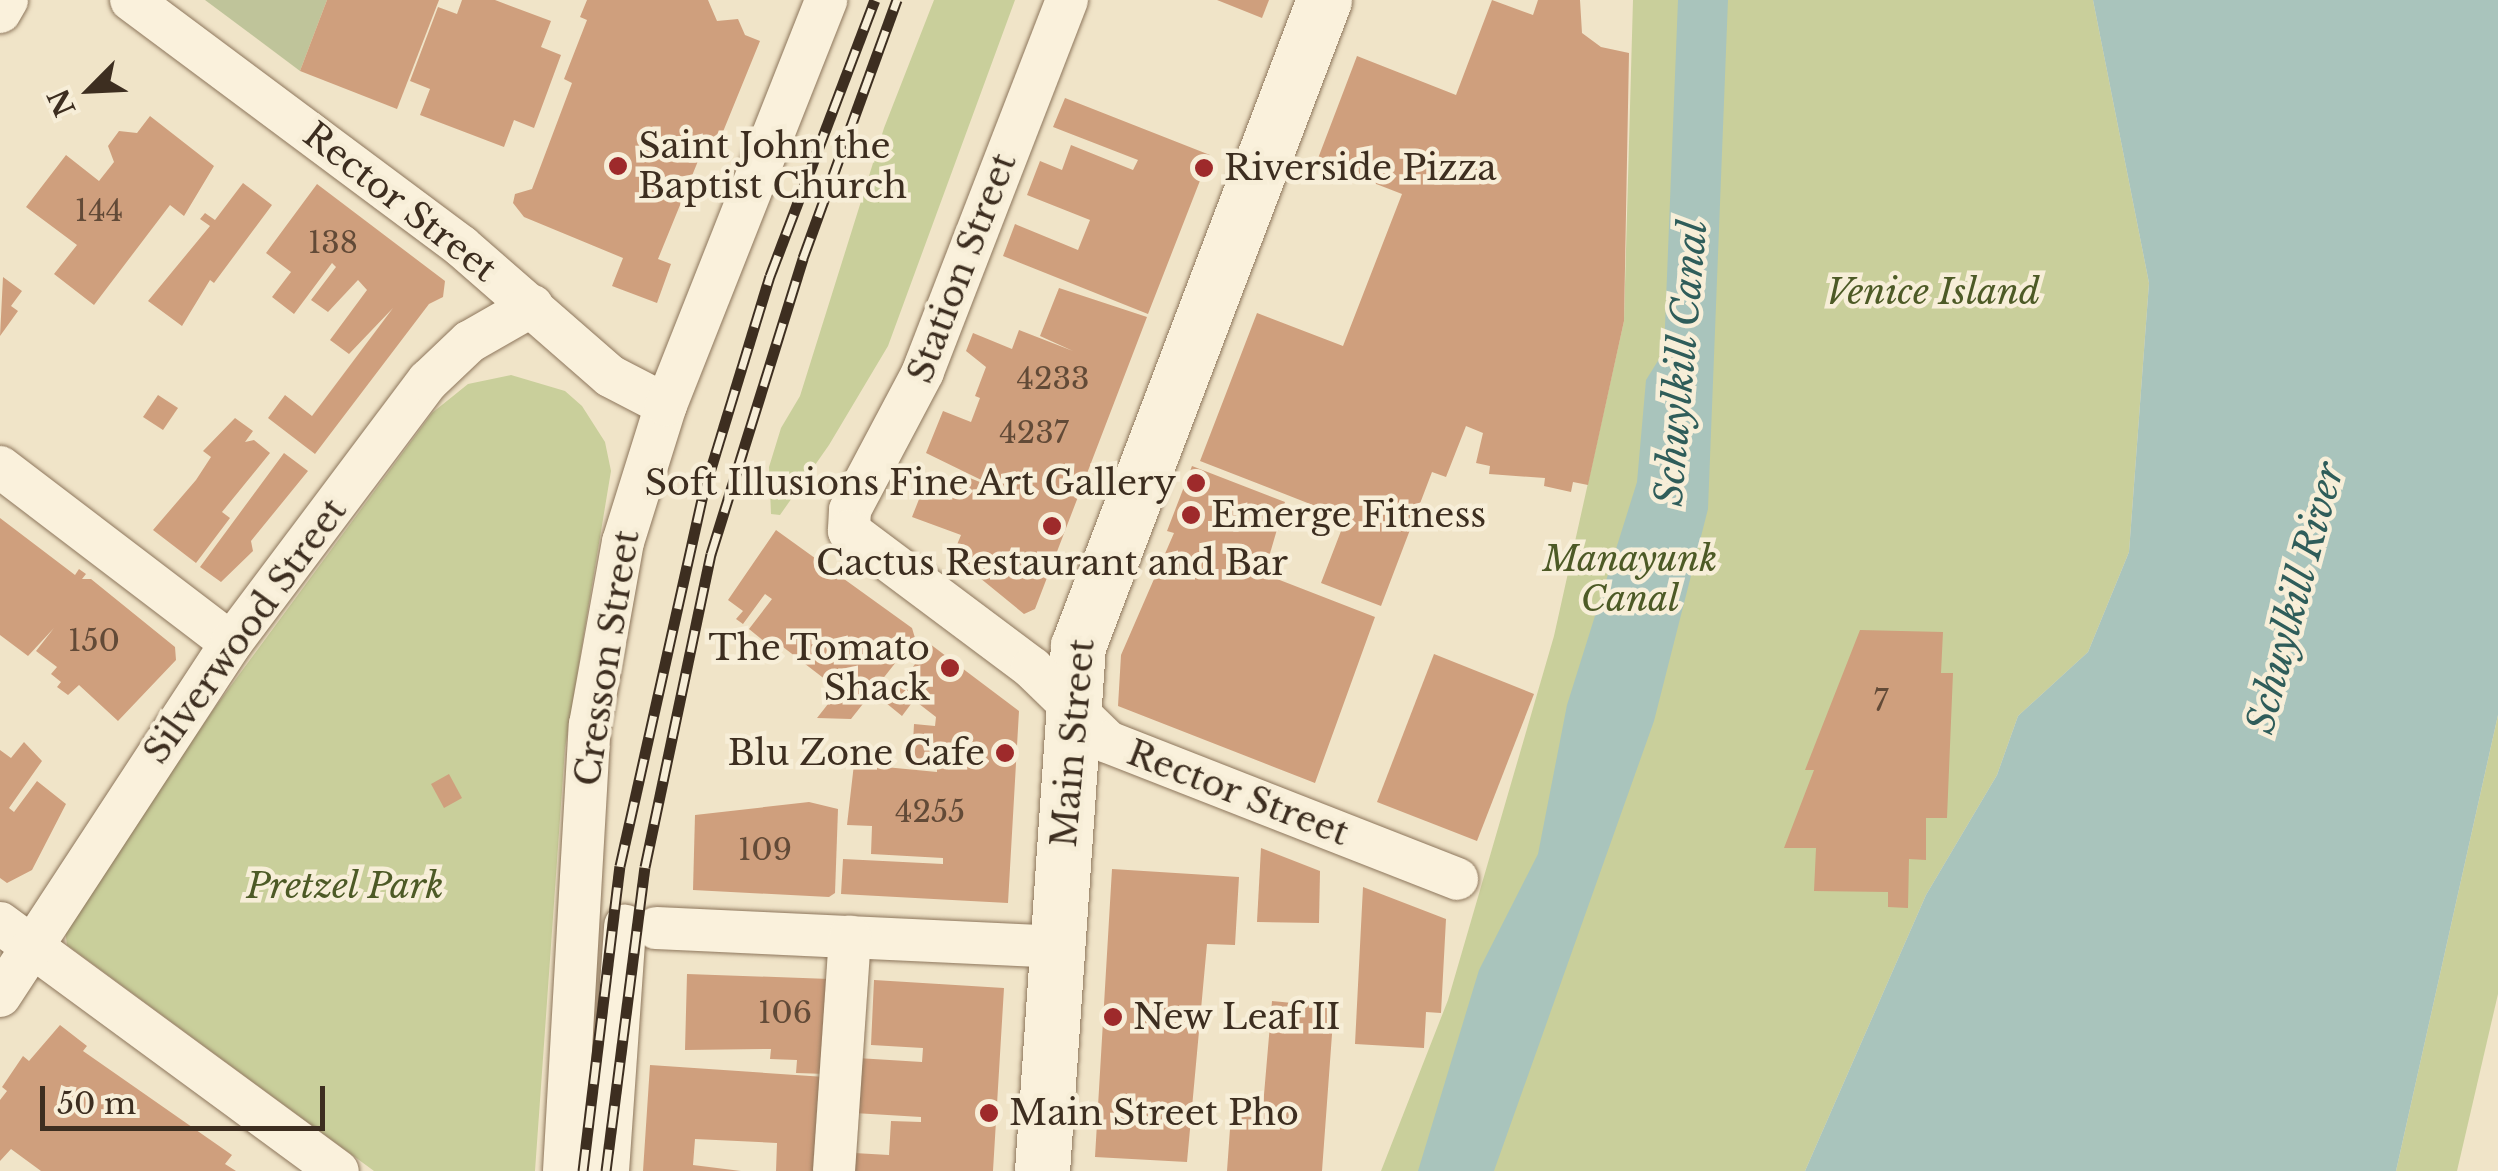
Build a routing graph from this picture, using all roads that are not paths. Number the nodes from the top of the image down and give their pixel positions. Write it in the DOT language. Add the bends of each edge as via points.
graph roads {
  1 [pos="7,0"];
  2 [pos="130,0"];
  3 [pos="826,0"];
  4 [pos="1067,0"];
  5 [pos="1324,0"];
  6 [pos="0,12"];
  7 [pos="532,306"];
  8 [pos="666,405"];
  9 [pos="0,467"];
  10 [pos="849,532"];
  11 [pos="231,643"];
  12 [pos="1070,708"];
  13 [pos="1457,879"];
  14 [pos="612,926"];
  15 [pos="16,934"];
  16 [pos="850,938"];
  17 [pos="1056,947"];
  18 [pos="0,996"];
  19 [pos="338,1171"];
  20 [pos="564,1171"];
  21 [pos="608,1171"];
  22 [pos="834,1171"];
  23 [pos="1042,1171"];
  1 -- 6 [label="street"];
  2 -- 7 [label="street, Rector Street"];
  3 -- 8 [label="street, Cresson Street"];
  4 -- 10 [label="street, Station Street" via="923,372 850,510"];
  5 -- 12 [label="street, Main Street" via="1084,621"];
  7 -- 8 [label="street, Rector Street" via="610,376"];
  7 -- 11 [label="street, Silverwood Street" via="478,336 428,381"];
  8 -- 14 [label="street, Cresson Street" via="623,542 603,642"];
  9 -- 11 [label="street"];
  10 -- 12 [label="street, Rector Street" via="1032,668"];
  11 -- 15 [label="street, Silverwood Street"];
  12 -- 13 [label="street, Rector Street" via="1124,750"];
  12 -- 17 [label="street, Main Street"];
  14 -- 16 [label="street"];
  14 -- 20 [label="street, Cresson Street"];
  14 -- 21 [label="street, Cresson Street"];
  15 -- 18 [label="street, Silverwood Street"];
  15 -- 19 [label="street"];
  16 -- 17 [label="street"];
  16 -- 22 [label="street"];
  17 -- 23 [label="street, Main Street"];
}
